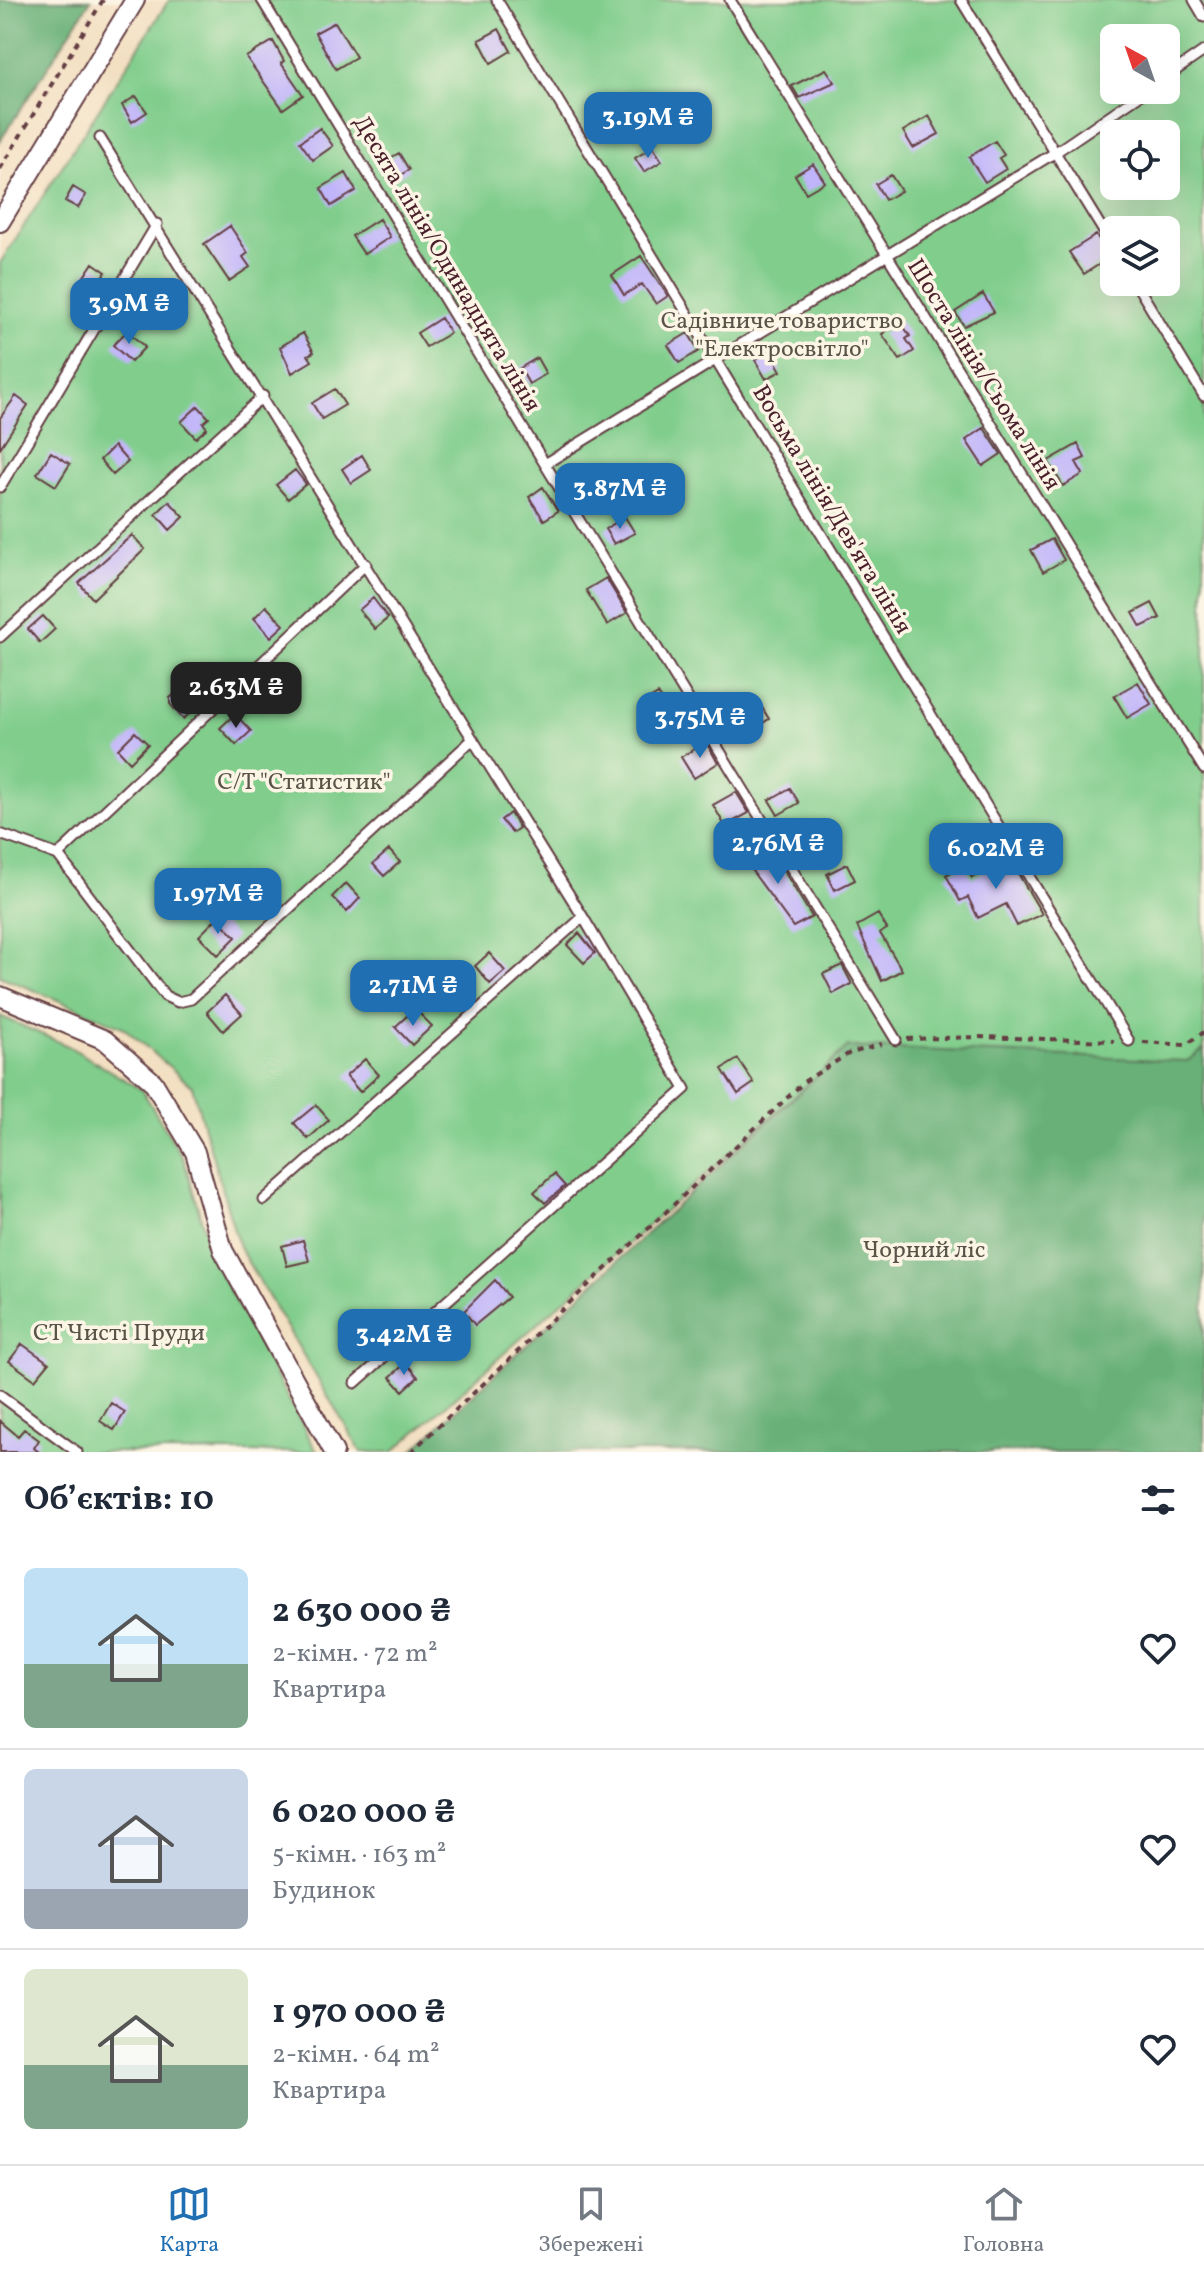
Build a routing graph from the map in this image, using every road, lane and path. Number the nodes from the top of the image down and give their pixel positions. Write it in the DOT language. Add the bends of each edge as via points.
graph roads {
  1 [pos="103,0"];
  2 [pos="135,0"];
  3 [pos="262,0"];
  4 [pos="497,0"];
  5 [pos="730,0"];
  6 [pos="961,0"];
  7 [pos="1194,0"];
  8 [pos="1204,17"];
  9 [pos="1204,51"];
  10 [pos="1180,67"];
  11 [pos="1126,104"];
  12 [pos="100,138"];
  13 [pos="1056,152"];
  14 [pos="0,169"];
  15 [pos="0,222"];
  16 [pos="157,224"];
  17 [pos="1100,225"];
  18 [pos="886,257"];
  19 [pos="1143,296"];
  20 [pos="717,361"];
  21 [pos="263,396"];
  22 [pos="1204,396"];
  23 [pos="545,464"];
  24 [pos="0,487"];
  25 [pos="366,564"];
  26 [pos="0,637"];
  27 [pos="473,739"];
  28 [pos="1204,769"];
  29 [pos="0,834"];
  30 [pos="58,855"];
  31 [pos="583,917"];
  32 [pos="0,996"];
  33 [pos="1204,1032"];
  34 [pos="896,1040"];
  35 [pos="1129,1041"];
  36 [pos="264,1200"];
  37 [pos="355,1383"];
  38 [pos="0,1395"];
  39 [pos="77,1452"];
  40 [pos="334,1452"];
  41 [pos="411,1452"];
  1 -- 14 [label="path"];
  2 -- 15 [label="street"];
  3 -- 23 [label="lane, Десята лінія/Одинадцята лінія"];
  4 -- 20 [label="lane, Восьма лінія/Дев'ята лінія"];
  5 -- 18 [label="lane, Шоста лінія/Сьома лінія"];
  6 -- 13 [label="lane"];
  7 -- 8 [label="lane"];
  9 -- 10 [label="lane"];
  11 -- 13 [label="lane"];
  12 -- 16 [label="lane"];
  13 -- 17 [label="lane"];
  13 -- 18 [label="lane"];
  16 -- 21 [label="lane"];
  16 -- 24 [label="lane"];
  18 -- 20 [label="lane"];
  18 -- 28 [label="lane, Шоста лінія/Сьома лінія"];
  19 -- 22 [label="lane"];
  20 -- 23 [label="lane"];
  20 -- 35 [label="lane, Восьма лінія/Дев'ята лінія"];
  21 -- 25 [label="lane"];
  21 -- 26 [label="lane"];
  23 -- 34 [label="lane, Десята лінія/Одинадцята лінія"];
  25 -- 27 [label="lane"];
  25 -- 30 [label="lane"];
  27 -- 30 [label="lane" via="191,999 178,1002 165,996"];
  27 -- 31 [label="lane"];
  29 -- 30 [label="lane"];
  31 -- 36 [label="lane"];
  31 -- 37 [label="lane" via="685,1089"];
  32 -- 40 [label="street" via="105,1040 153,1082 195,1152 223,1250"];
  33 -- 35 [label="path" via="1186,1045"];
  34 -- 35 [label="path"];
  34 -- 41 [label="path" via="848,1054 805,1081"];
  38 -- 39 [label="lane"];
}
